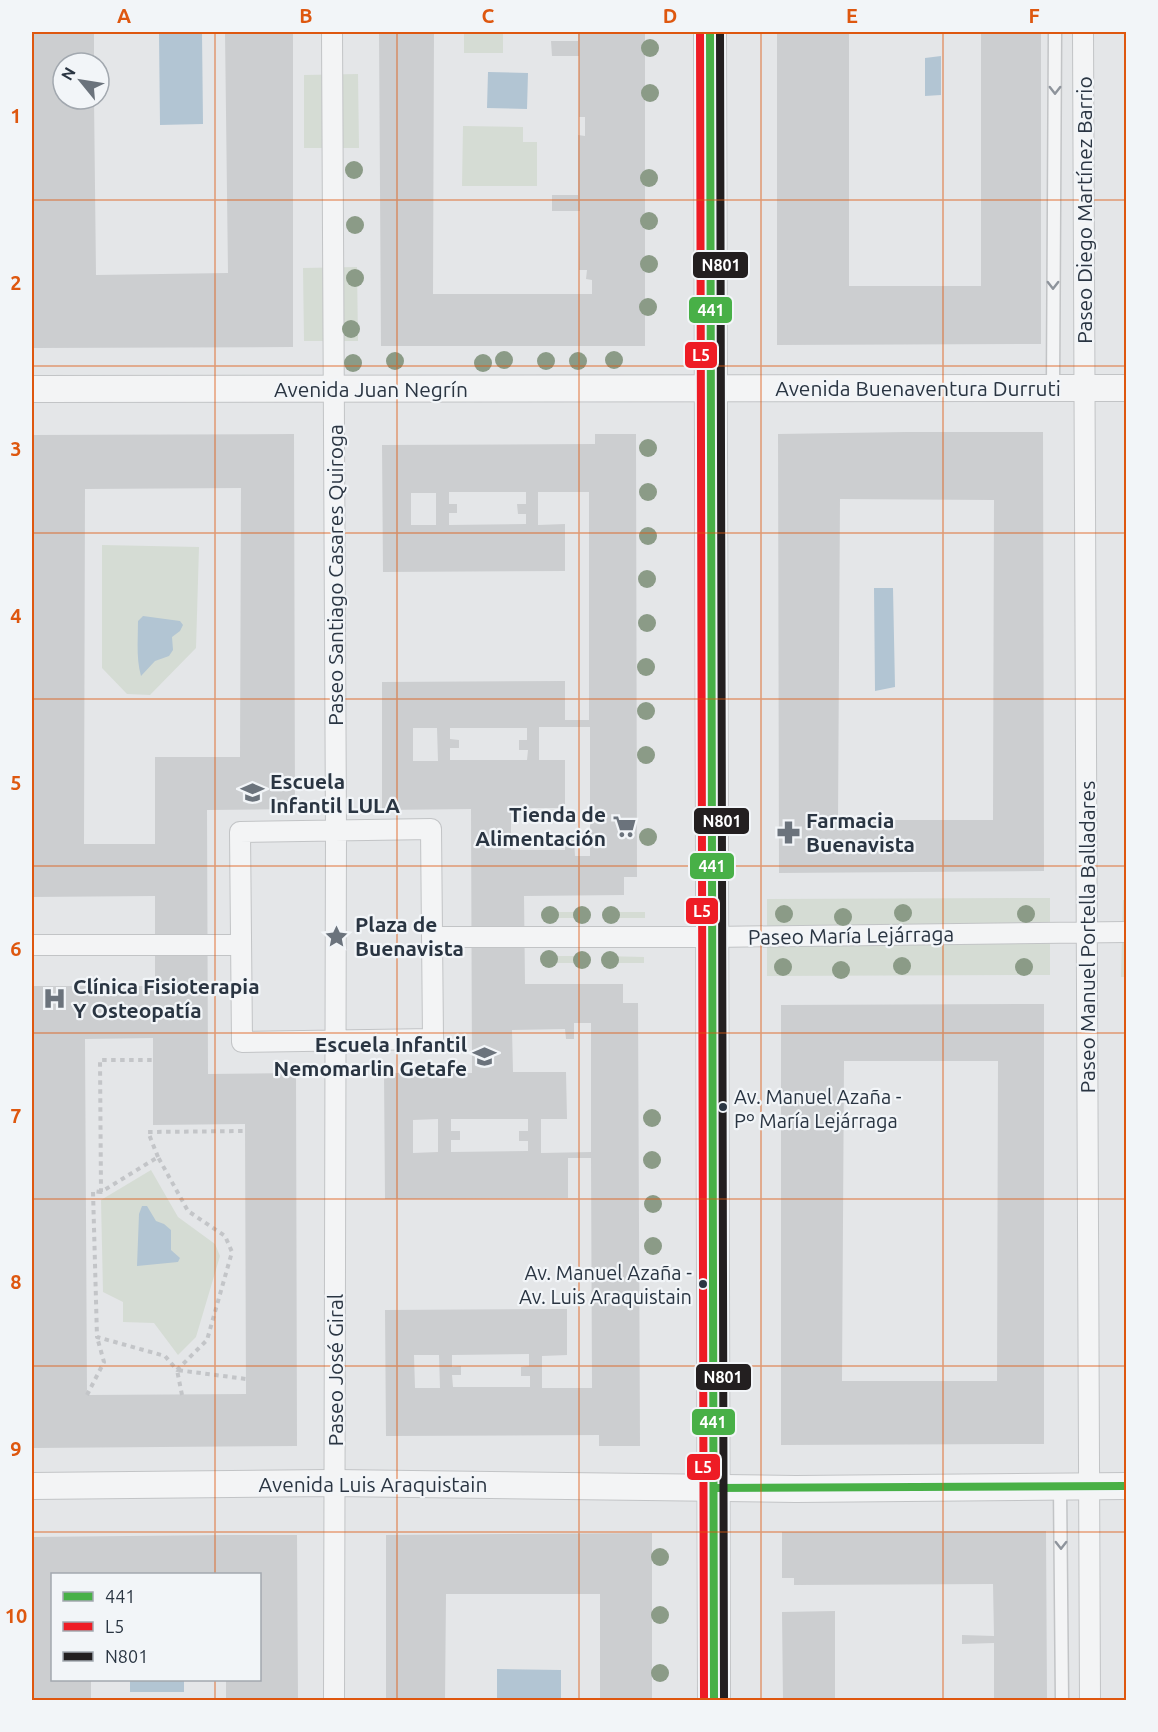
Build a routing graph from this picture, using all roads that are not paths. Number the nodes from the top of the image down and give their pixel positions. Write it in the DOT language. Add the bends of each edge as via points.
graph roads {
  1 [pos="332,32"];
  2 [pos="710,32"];
  3 [pos="1055,32"];
  4 [pos="1083,32"];
  5 [pos="1053,387"];
  6 [pos="710,388"];
  7 [pos="1084,388"];
  8 [pos="1126,388"];
  9 [pos="32,389"];
  10 [pos="334,389"];
  11 [pos="336,831"];
  12 [pos="1087,932"];
  13 [pos="1126,932"];
  14 [pos="432,937"];
  15 [pos="712,937"];
  16 [pos="32,945"];
  17 [pos="241,945"];
  18 [pos="336,1041"];
  19 [pos="334,1483"];
  20 [pos="32,1486"];
  21 [pos="1060,1486"];
  22 [pos="1089,1486"];
  23 [pos="1126,1486"];
  24 [pos="714,1488"];
  25 [pos="334,1701"];
  26 [pos="714,1701"];
  27 [pos="1062,1701"];
  28 [pos="1090,1701"];
  1 -- 10 [label="street, Paseo Santiago Casares Quiroga"];
  2 -- 6 [label="street"];
  3 -- 5 [label="lane, one-way"];
  4 -- 7 [label="street, Paseo Diego Martínez Barrio"];
  5 -- 6 [label="street, Avenida Buenaventura Durruti"];
  5 -- 7 [label="street, Avenida Buenaventura Durruti"];
  6 -- 10 [label="street, Avenida Juan Negrín"];
  6 -- 15 [label="street"];
  7 -- 8 [label="street, Avenida Buenaventura Durruti"];
  7 -- 12 [label="street, Paseo Manuel Portella Balladares"];
  9 -- 10 [label="street, Avenida Juan Negrín"];
  10 -- 11 [label="street, Paseo Santiago Casares Quiroga"];
  11 -- 14 [label="street" via="431,829"];
  11 -- 17 [label="street" via="240,832"];
  11 -- 18 [label="street, Paseo Santiago Casares Quiroga"];
  12 -- 13 [label="street, Paseo María Lejárraga"];
  12 -- 15 [label="street, Paseo María Lejárraga"];
  12 -- 22 [label="street, Paseo Manuel Portella Balladares"];
  14 -- 15 [label="street, Paseo María Lejárraga"];
  14 -- 18 [label="street" via="433,1039"];
  15 -- 24 [label="street"];
  16 -- 17 [label="street"];
  17 -- 18 [label="street" via="242,1042"];
  18 -- 19 [label="street, Paseo José Giral"];
  19 -- 20 [label="street, Avenida Luis Araquistain"];
  19 -- 24 [label="street, Avenida Luis Araquistain"];
  19 -- 25 [label="street, Paseo José Giral"];
  21 -- 22 [label="street, Avenida Luis Araquistain"];
  21 -- 24 [label="street, Avenida Luis Araquistain"];
  21 -- 27 [label="lane, one-way"];
  22 -- 23 [label="street, Avenida Luis Araquistain"];
  22 -- 28 [label="street, Paseo Manuel Portella Balladares"];
  24 -- 26 [label="street"];
}
